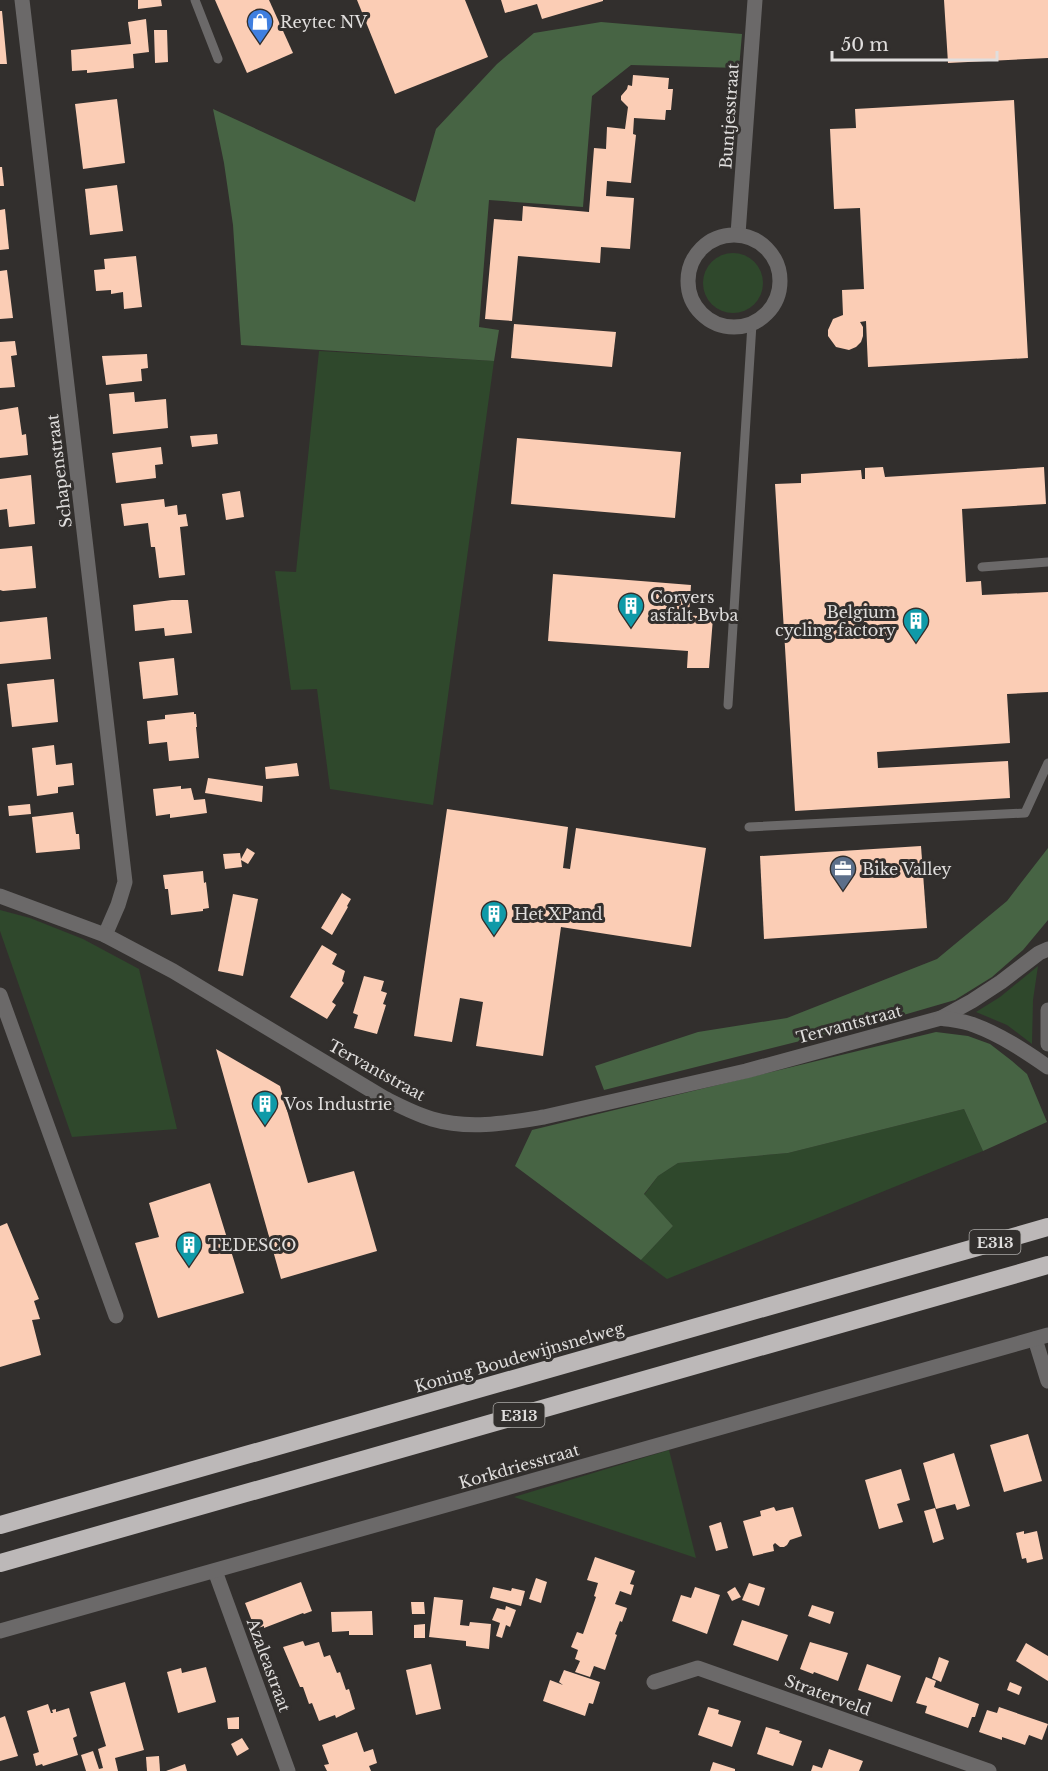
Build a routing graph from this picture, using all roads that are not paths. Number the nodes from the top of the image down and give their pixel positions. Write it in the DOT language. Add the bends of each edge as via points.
graph roads {
  1 [pos="22,0"];
  2 [pos="195,0"];
  3 [pos="756,0"];
  4 [pos="218,58"];
  5 [pos="738,234"];
  6 [pos="752,324"];
  7 [pos="1048,562"];
  8 [pos="982,567"];
  9 [pos="728,705"];
  10 [pos="1048,763"];
  11 [pos="749,827"];
  12 [pos="0,896"];
  13 [pos="105,935"];
  14 [pos="1048,950"];
  15 [pos="0,995"];
  16 [pos="1048,1010"];
  17 [pos="942,1018"];
  18 [pos="1048,1044"];
  19 [pos="1048,1067"];
  20 [pos="1048,1227"];
  21 [pos="1048,1265"];
  22 [pos="116,1316"];
  23 [pos="1042,1337"];
  24 [pos="1048,1381"];
  25 [pos="0,1525"];
  26 [pos="0,1563"];
  27 [pos="215,1571"];
  28 [pos="0,1631"];
  29 [pos="654,1682"];
  30 [pos="288,1771"];
  31 [pos="989,1771"];
  1 -- 13 [label="street, Schapenstraat" via="125,882"];
  2 -- 4 [label="lane"];
  3 -- 5 [label="street, Buntjesstraat"];
  5 -- 6 [label="street" via="766,247 780,273 775,303"];
  5 -- 6 [label="street" via="708,242 697,252 687,281 690,296 708,320 737,328"];
  6 -- 9 [label="lane"];
  7 -- 8 [label="lane"];
  10 -- 11 [label="lane" via="1025,813"];
  12 -- 13 [label="street, Tervantstraat"];
  13 -- 17 [label="street, Tervantstraat" via="173,971 384,1098 432,1119 456,1124 544,1117 746,1071"];
  14 -- 17 [label="street, Tervantstraat"];
  15 -- 22 [label="street"];
  16 -- 18 [label="street"];
  17 -- 19 [label="street, Tervantstraat" via="990,1032"];
  20 -- 25 [label="highway, Koning Boudewijnsnelweg / E313"];
  21 -- 26 [label="highway, E313"];
  23 -- 24 [label="street"];
  23 -- 27 [label="street, Korkdriesstraat"];
  27 -- 28 [label="street, Korkdriesstraat"];
  27 -- 30 [label="street, Azaleastraat"];
  29 -- 31 [label="street, Straterveld" via="698,1668"];
}
